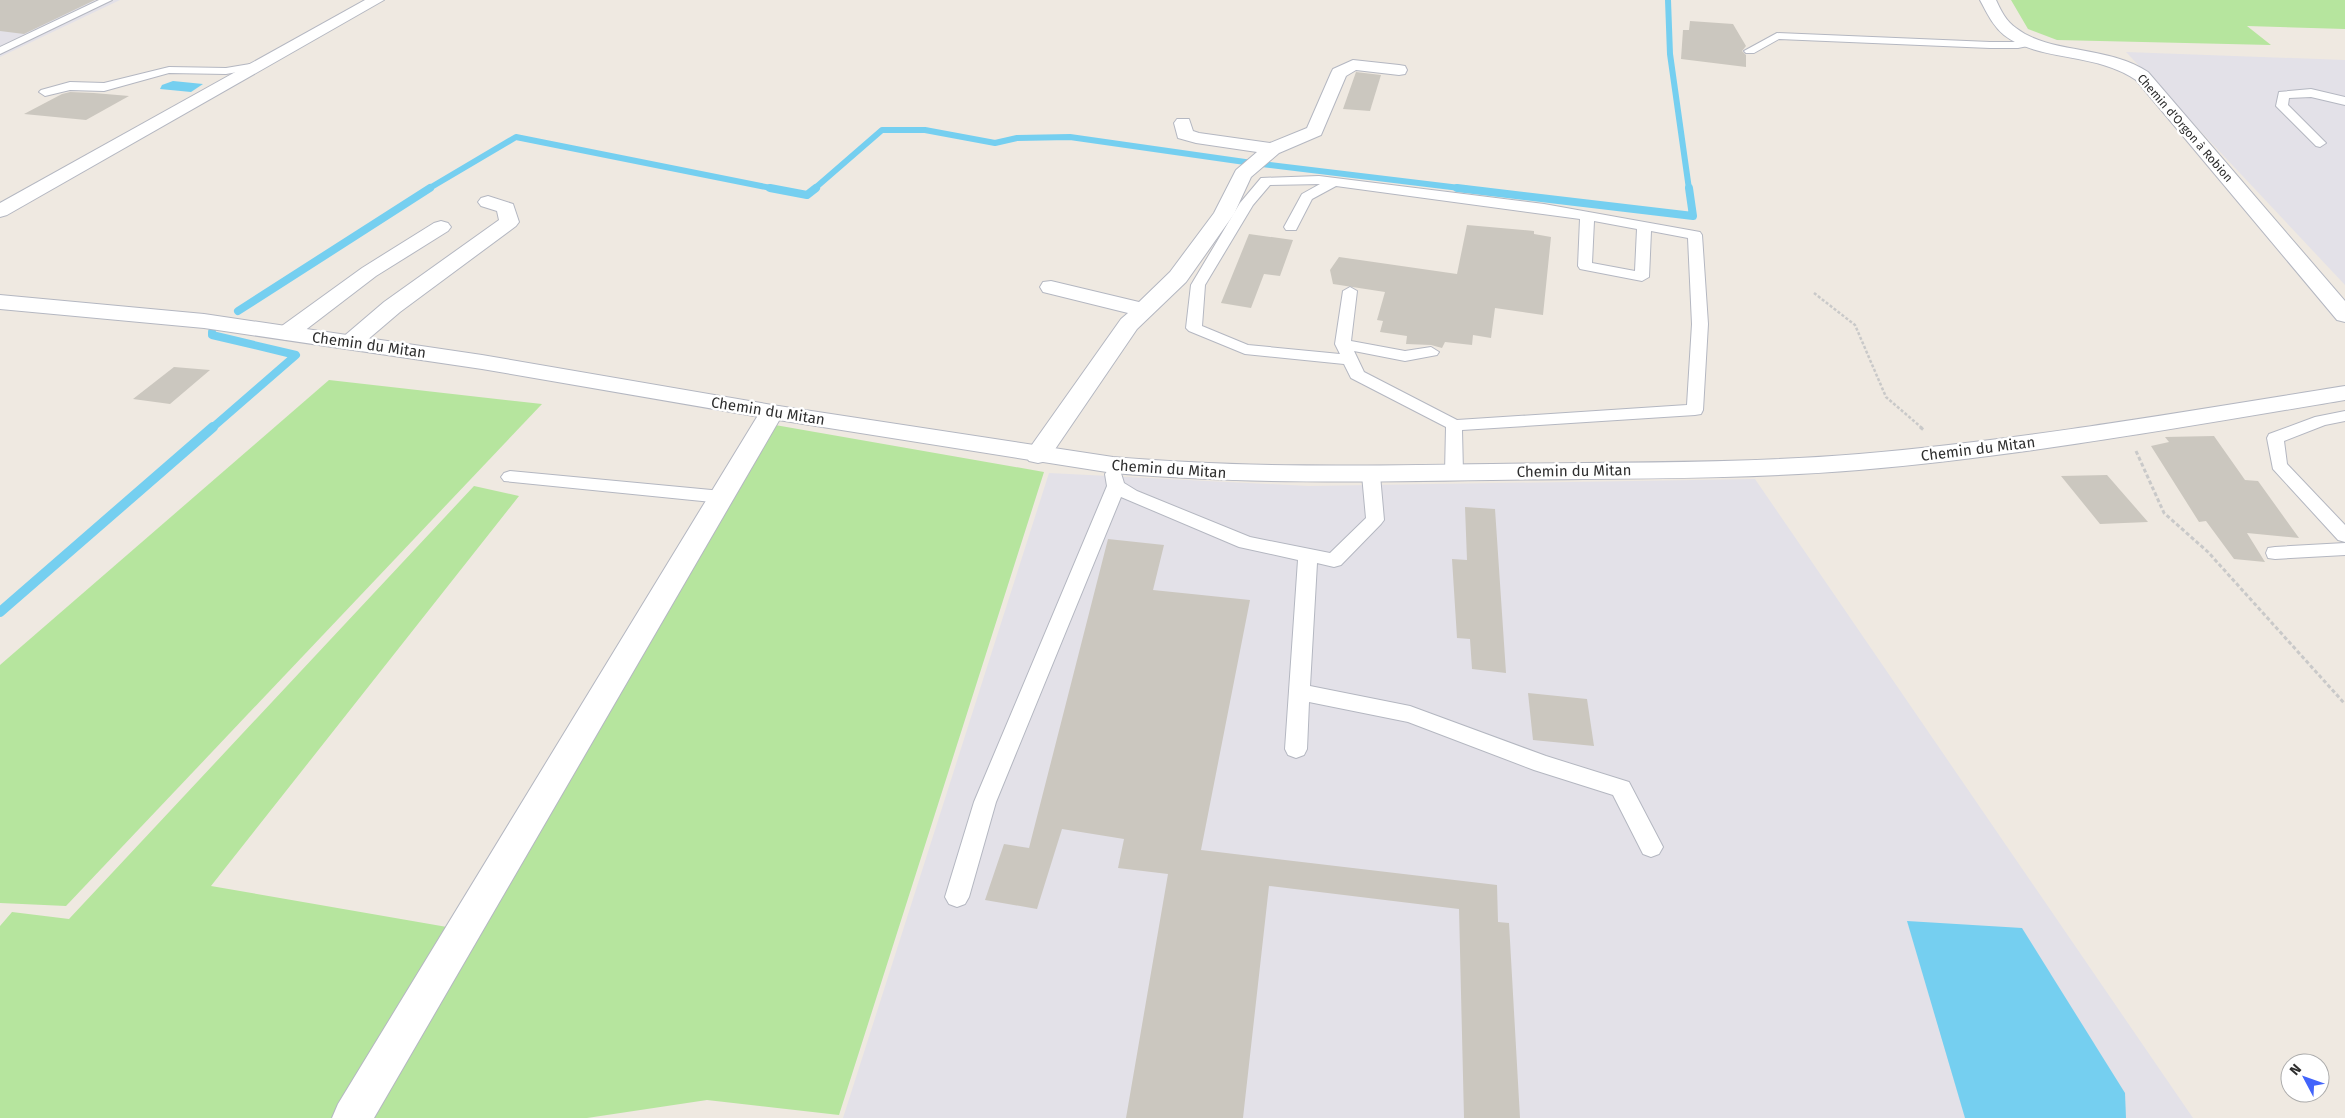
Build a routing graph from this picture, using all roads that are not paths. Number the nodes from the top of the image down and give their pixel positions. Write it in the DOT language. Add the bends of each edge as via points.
graph roads {
  1 [pos="107,0"];
  2 [pos="376,0"];
  3 [pos="1988,0"];
  4 [pos="2033,42"];
  5 [pos="0,51"];
  6 [pos="1750,51"];
  7 [pos="256,66"];
  8 [pos="1399,70"];
  9 [pos="45,92"];
  10 [pos="2345,102"];
  11 [pos="1184,123"];
  12 [pos="2320,143"];
  13 [pos="1272,149"];
  14 [pos="1333,182"];
  15 [pos="1212,189"];
  16 [pos="1234,192"];
  17 [pos="488,202"];
  18 [pos="0,211"];
  19 [pos="1587,216"];
  20 [pos="1644,226"];
  21 [pos="441,227"];
  22 [pos="1291,227"];
  23 [pos="1051,287"];
  24 [pos="1350,291"];
  25 [pos="0,302"];
  26 [pos="1144,310"];
  27 [pos="2345,315"];
  28 [pos="287,333"];
  29 [pos="351,342"];
  30 [pos="1343,344"];
  31 [pos="1431,352"];
  32 [pos="1350,360"];
  33 [pos="2345,393"];
  34 [pos="772,412"];
  35 [pos="2345,416"];
  36 [pos="1454,425"];
  37 [pos="1038,455"];
  38 [pos="1454,473"];
  39 [pos="1371,475"];
  40 [pos="1114,476"];
  41 [pos="510,477"];
  42 [pos="722,497"];
  43 [pos="2345,536"];
  44 [pos="2345,549"];
  45 [pos="2275,553"];
  46 [pos="1308,556"];
  47 [pos="1300,692"];
  48 [pos="1296,748"];
  49 [pos="1651,847"];
  50 [pos="957,897"];
  51 [pos="352,1118"];
  1 -- 5 [label="lane"];
  2 -- 7 [label="street"];
  3 -- 4 [label="street, Chemin d'Orgon à Robion" via="2002,25"];
  4 -- 6 [label="lane" via="1990,45 1777,36"];
  4 -- 27 [label="street, Chemin d'Orgon à Robion" via="2106,59 2129,67 2142,76"];
  7 -- 9 [label="lane" via="226,71 168,70 104,87 70,86"];
  7 -- 18 [label="street"];
  8 -- 13 [label="street" via="1353,65 1339,73 1316,131"];
  10 -- 12 [label="lane" via="2311,93 2283,94 2282,106"];
  11 -- 13 [label="street" via="1184,134 1196,138"];
  13 -- 16 [label="street" via="1243,174"];
  14 -- 19 [label="lane"];
  14 -- 22 [label="lane" via="1307,197"];
  14 -- 32 [label="lane" via="1266,180 1247,203 1198,285 1194,328 1246,349"];
  15 -- 16 [label="street"];
  16 -- 26 [label="street" via="1224,214 1178,278"];
  17 -- 29 [label="street" via="506,208 509,222 392,306"];
  19 -- 20 [label="lane"];
  19 -- 20 [label="lane" via="1584,266 1642,277"];
  20 -- 36 [label="lane" via="1695,235 1700,324 1695,410"];
  21 -- 28 [label="street" via="369,272"];
  23 -- 26 [label="street"];
  24 -- 30 [label="lane"];
  25 -- 28 [label="street, Chemin du Mitan" via="204,321"];
  26 -- 37 [label="street" via="1129,324"];
  28 -- 29 [label="street, Chemin du Mitan"];
  29 -- 34 [label="street, Chemin du Mitan"];
  30 -- 31 [label="lane" via="1405,356"];
  30 -- 32 [label="lane"];
  32 -- 36 [label="lane" via="1357,376"];
  33 -- 38 [label="street, Chemin du Mitan" via="2116,431 1856,462 1737,468"];
  34 -- 37 [label="street, Chemin du Mitan"];
  34 -- 42 [label="street"];
  35 -- 43 [label="lane" via="2321,421 2276,438 2279,465"];
  36 -- 38 [label="lane"];
  37 -- 40 [label="street, Chemin du Mitan"];
  38 -- 39 [label="street, Chemin du Mitan"];
  39 -- 40 [label="street, Chemin du Mitan" via="1291,476 1170,470"];
  39 -- 46 [label="lane" via="1375,520 1334,560"];
  40 -- 46 [label="lane" via="1131,495 1246,543"];
  40 -- 50 [label="lane" via="985,802"];
  41 -- 42 [label="lane"];
  42 -- 51 [label="street"];
  44 -- 45 [label="lane"];
  46 -- 47 [label="lane"];
  47 -- 48 [label="lane"];
  47 -- 49 [label="lane" via="1410,714 1542,764 1621,788"];
}
